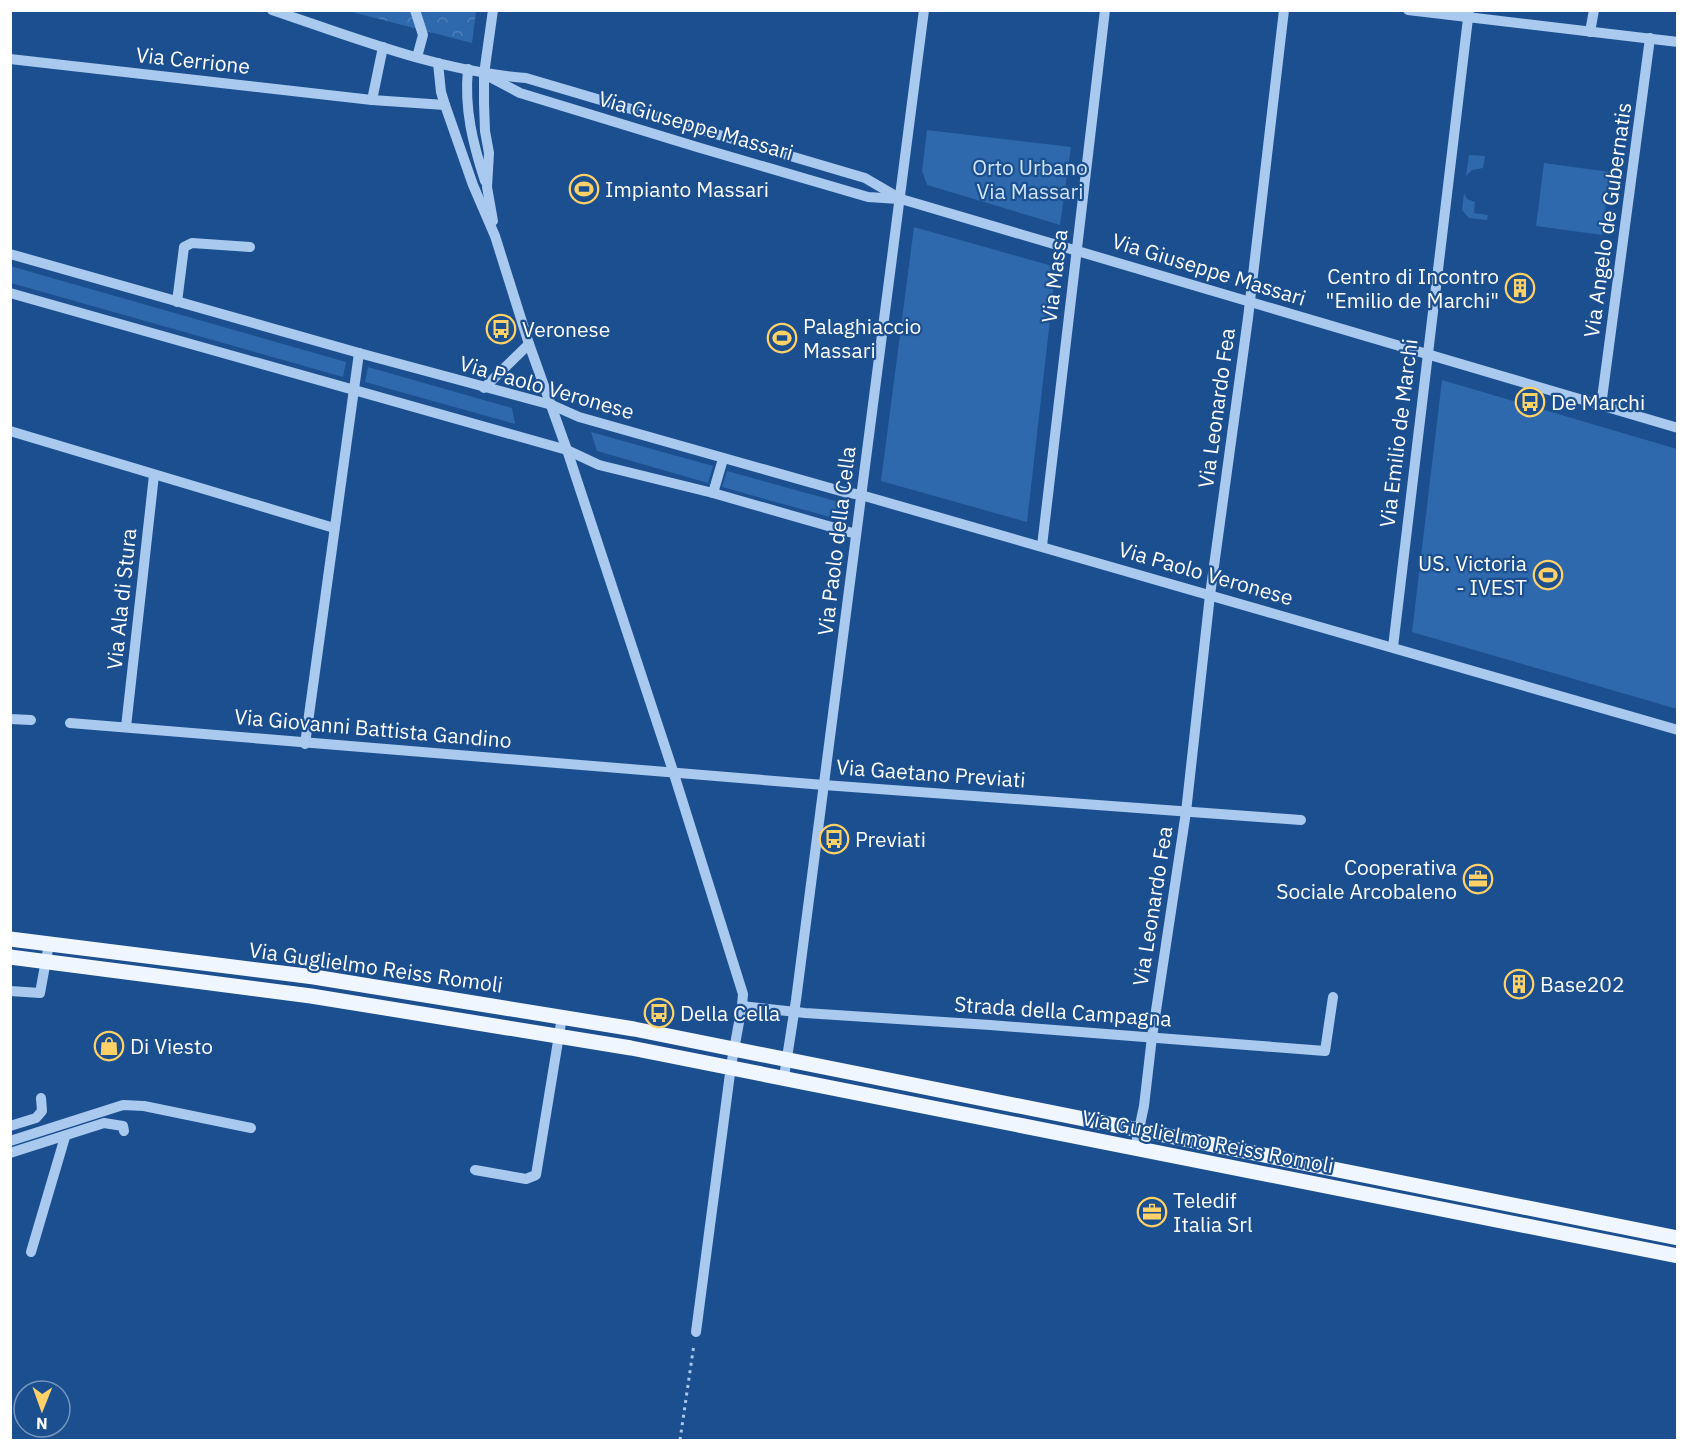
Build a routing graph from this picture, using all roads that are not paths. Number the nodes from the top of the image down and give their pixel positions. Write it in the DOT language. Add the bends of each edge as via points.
graph roads {
  1 [pos="272,10"];
  2 [pos="414,10"];
  3 [pos="492,10"];
  4 [pos="924,10"];
  5 [pos="1105,10"];
  6 [pos="1284,10"];
  7 [pos="1408,10"];
  8 [pos="1593,10"];
  9 [pos="1469,14"];
  10 [pos="1590,32"];
  11 [pos="1650,38"];
  12 [pos="1677,42"];
  13 [pos="383,47"];
  14 [pos="417,57"];
  15 [pos="10,59"];
  16 [pos="438,63"];
  17 [pos="468,69"];
  18 [pos="484,74"];
  19 [pos="372,100"];
  20 [pos="445,105"];
  21 [pos="487,187"];
  22 [pos="901,199"];
  23 [pos="495,236"];
  24 [pos="250,247"];
  25 [pos="1077,250"];
  26 [pos="10,254"];
  27 [pos="10,293"];
  28 [pos="1250,301"];
  29 [pos="177,302"];
  30 [pos="529,344"];
  31 [pos="359,353"];
  32 [pos="1427,355"];
  33 [pos="484,388"];
  34 [pos="353,389"];
  35 [pos="552,405"];
  36 [pos="1601,406"];
  37 [pos="1677,428"];
  38 [pos="10,431"];
  39 [pos="567,450"];
  40 [pos="723,459"];
  41 [pos="154,475"];
  42 [pos="713,493"];
  43 [pos="861,495"];
  44 [pos="334,528"];
  45 [pos="856,534"];
  46 [pos="1042,546"];
  47 [pos="1210,595"];
  48 [pos="1393,647"];
  49 [pos="10,719"];
  50 [pos="31,720"];
  51 [pos="70,723"];
  52 [pos="126,727"];
  53 [pos="1677,730"];
  54 [pos="305,744"];
  55 [pos="673,771"];
  56 [pos="824,785"];
  57 [pos="1186,812"];
  58 [pos="1301,820"];
  59 [pos="10,939"];
  60 [pos="49,944"];
  61 [pos="10,957"];
  62 [pos="46,962"];
  63 [pos="10,991"];
  64 [pos="1333,997"];
  65 [pos="742,1005"];
  66 [pos="795,1012"];
  67 [pos="562,1017"];
  68 [pos="559,1036"];
  69 [pos="1152,1037"];
  70 [pos="734,1048"];
  71 [pos="787,1060"];
  72 [pos="731,1066"];
  73 [pos="784,1077"];
  74 [pos="41,1098"];
  75 [pos="10,1126"];
  76 [pos="251,1128"];
  77 [pos="1139,1130"];
  78 [pos="124,1131"];
  79 [pos="64,1137"];
  80 [pos="10,1141"];
  81 [pos="1135,1148"];
  82 [pos="10,1154"];
  83 [pos="475,1170"];
  84 [pos="1677,1238"];
  85 [pos="31,1252"];
  86 [pos="1677,1256"];
  87 [pos="696,1332"];
  1 -- 13 [label="street, Via Giuseppe Massari"];
  2 -- 14 [label="street" via="423,35"];
  3 -- 18 [label="street"];
  4 -- 22 [label="street, Via Paolo della Cella"];
  5 -- 25 [label="street, Via Massa"];
  6 -- 28 [label="street, Via Leonardo Fea"];
  7 -- 9 [label="street"];
  8 -- 10 [label="street"];
  9 -- 10 [label="street"];
  9 -- 32 [label="street, Via Emilio de Marchi"];
  10 -- 11 [label="street"];
  11 -- 12 [label="street"];
  11 -- 36 [label="street, Via Angelo de Gubernatis"];
  13 -- 14 [label="street, Via Giuseppe Massari"];
  13 -- 19 [label="street"];
  14 -- 16 [label="street, Via Giuseppe Massari"];
  15 -- 19 [label="street, Via Cerrione"];
  16 -- 17 [label="street, Via Giuseppe Massari"];
  16 -- 20 [label="street"];
  17 -- 18 [label="street, Via Giuseppe Massari"];
  17 -- 21 [label="street" via="470,126"];
  18 -- 21 [label="street"];
  18 -- 22 [label="street, Via Giuseppe Massari" via="520,93 676,140 868,197"];
  18 -- 22 [label="street, Via Giuseppe Massari" via="526,78 853,174"];
  19 -- 20 [label="street, Via Cerrione"];
  20 -- 23 [label="street" via="472,185"];
  21 -- 23 [label="street"];
  22 -- 25 [label="street, Via Giuseppe Massari"];
  22 -- 43 [label="street, Via Paolo della Cella"];
  23 -- 30 [label="street"];
  24 -- 29 [label="street" via="192,243 184,247"];
  25 -- 28 [label="street, Via Giuseppe Massari"];
  25 -- 46 [label="street, Via Massa"];
  26 -- 29 [label="street, Via Paolo Veronese"];
  27 -- 34 [label="street"];
  28 -- 32 [label="street, Via Giuseppe Massari"];
  28 -- 47 [label="street, Via Leonardo Fea"];
  29 -- 31 [label="street, Via Paolo Veronese"];
  30 -- 33 [label="street"];
  30 -- 35 [label="street"];
  31 -- 33 [label="street, Via Paolo Veronese"];
  31 -- 34 [label="street"];
  32 -- 36 [label="street, Via Giuseppe Massari"];
  32 -- 48 [label="street, Via Emilio de Marchi"];
  33 -- 35 [label="street, Via Paolo Veronese"];
  34 -- 39 [label="street"];
  34 -- 44 [label="street"];
  35 -- 39 [label="street"];
  35 -- 40 [label="street, Via Paolo Veronese" via="579,417"];
  36 -- 37 [label="street, Via Giuseppe Massari"];
  38 -- 41 [label="street"];
  39 -- 42 [label="street" via="599,465"];
  39 -- 55 [label="street"];
  40 -- 42 [label="street"];
  40 -- 43 [label="street, Via Paolo Veronese"];
  41 -- 44 [label="street"];
  41 -- 52 [label="street, Via Ala di Stura"];
  42 -- 45 [label="street"];
  43 -- 45 [label="street, Via Paolo della Cella"];
  43 -- 46 [label="street, Via Paolo Veronese"];
  44 -- 54 [label="street"];
  45 -- 56 [label="street, Via Paolo della Cella"];
  46 -- 47 [label="street, Via Paolo Veronese"];
  47 -- 48 [label="street, Via Paolo Veronese"];
  47 -- 57 [label="street, Via Leonardo Fea"];
  48 -- 53 [label="street, Via Paolo Veronese"];
  49 -- 50 [label="street"];
  51 -- 52 [label="street, Via Giovanni Battista Gandino"];
  52 -- 54 [label="street, Via Giovanni Battista Gandino"];
  54 -- 55 [label="street, Via Giovanni Battista Gandino"];
  55 -- 56 [label="street, Via Gaetano Previati"];
  55 -- 65 [label="street" via="743,994"];
  56 -- 57 [label="street, Via Gaetano Previati"];
  56 -- 66 [label="street, Via Paolo della Cella"];
  57 -- 58 [label="street, Via Leonardo Fea"];
  57 -- 69 [label="street, Via Leonardo Fea"];
  59 -- 60 [label="main road, Via Guglielmo Reiss Romoli"];
  60 -- 62 [label="street"];
  60 -- 67 [label="main road, Via Guglielmo Reiss Romoli" via="314,978"];
  61 -- 62 [label="main road, Via Guglielmo Reiss Romoli"];
  62 -- 63 [label="street" via="40,993"];
  62 -- 68 [label="main road, Via Guglielmo Reiss Romoli" via="323,998"];
  64 -- 69 [label="street, Strada della Campagna" via="1325,1051"];
  65 -- 66 [label="street, Strada della Campagna"];
  65 -- 70 [label="street"];
  66 -- 69 [label="street, Strada della Campagna"];
  66 -- 71 [label="street, Via Paolo della Cella"];
  67 -- 68 [label="street"];
  67 -- 70 [label="main road, Via Guglielmo Reiss Romoli"];
  68 -- 72 [label="main road, Via Guglielmo Reiss Romoli"];
  68 -- 83 [label="street" via="536,1175 526,1179"];
  69 -- 77 [label="street, Via Leonardo Fea"];
  70 -- 71 [label="main road, Via Guglielmo Reiss Romoli"];
  70 -- 72 [label="street"];
  71 -- 73 [label="street, Via Paolo della Cella"];
  71 -- 77 [label="main road, Via Guglielmo Reiss Romoli"];
  72 -- 73 [label="main road, Via Guglielmo Reiss Romoli"];
  72 -- 87 [label="street"];
  73 -- 81 [label="main road, Via Guglielmo Reiss Romoli"];
  74 -- 75 [label="street" via="42,1111 36,1118"];
  76 -- 80 [label="street" via="123,1105"];
  77 -- 81 [label="street, Via Leonardo Fea"];
  77 -- 84 [label="main road, Via Guglielmo Reiss Romoli"];
  78 -- 79 [label="street" via="123,1126 104,1123"];
  79 -- 82 [label="street"];
  79 -- 85 [label="street"];
  81 -- 86 [label="main road, Via Guglielmo Reiss Romoli"];
}
